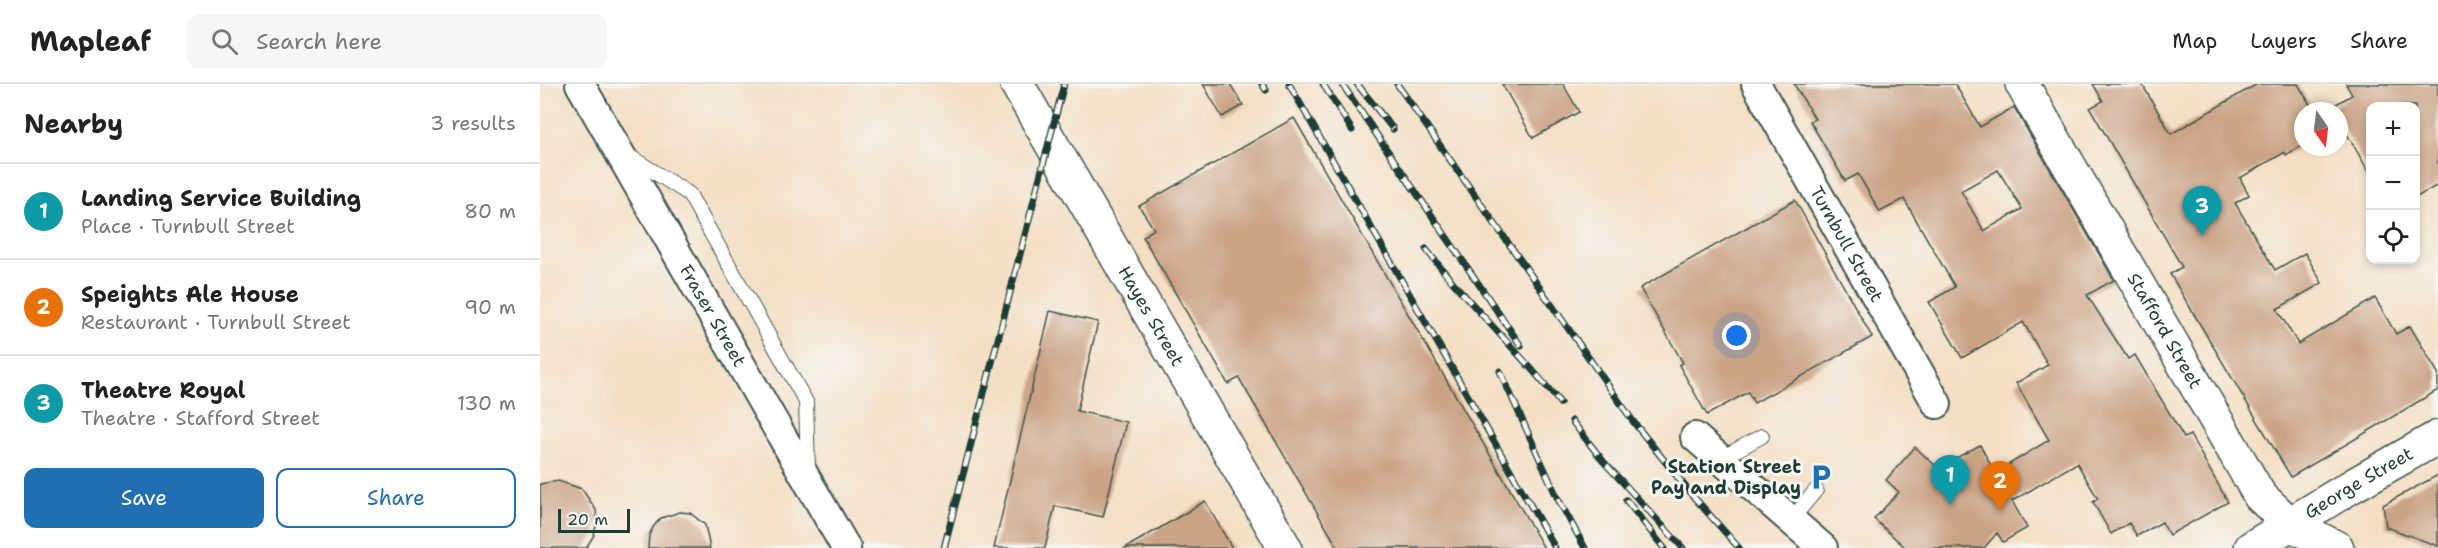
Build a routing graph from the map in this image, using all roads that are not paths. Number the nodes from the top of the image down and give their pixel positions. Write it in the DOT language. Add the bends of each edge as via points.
graph roads {
  1 [pos="580,84"];
  2 [pos="1017,84"];
  3 [pos="1756,84"];
  4 [pos="2022,84"];
  5 [pos="614,147"];
  6 [pos="1937,404"];
  7 [pos="1762,436"];
  8 [pos="1695,437"];
  9 [pos="2438,437"];
  10 [pos="1720,459"];
  11 [pos="808,483"];
  12 [pos="1816,490"];
  13 [pos="1791,520"];
  14 [pos="2295,536"];
  15 [pos="846,548"];
  16 [pos="1285,548"];
  17 [pos="1823,548"];
  18 [pos="2251,548"];
  19 [pos="2337,548"];
  1 -- 5 [label="street, Fraser Street"];
  2 -- 16 [label="main road, Hayes Street"];
  3 -- 6 [label="street, Turnbull Street"];
  4 -- 14 [label="main road, Stafford Street" via="2249,478"];
  5 -- 11 [label="street, Fraser Street"];
  5 -- 11 [label="lane" via="688,194 723,254 806,402"];
  7 -- 10 [label="lane"];
  8 -- 10 [label="street"];
  9 -- 14 [label="main road, George Street"];
  10 -- 13 [label="street"];
  11 -- 15 [label="street, Fraser Street"];
  12 -- 13 [label="lane"];
  13 -- 17 [label="street"];
  14 -- 18 [label="main road, George Street"];
  14 -- 19 [label="main road, Stafford Street"];
}
